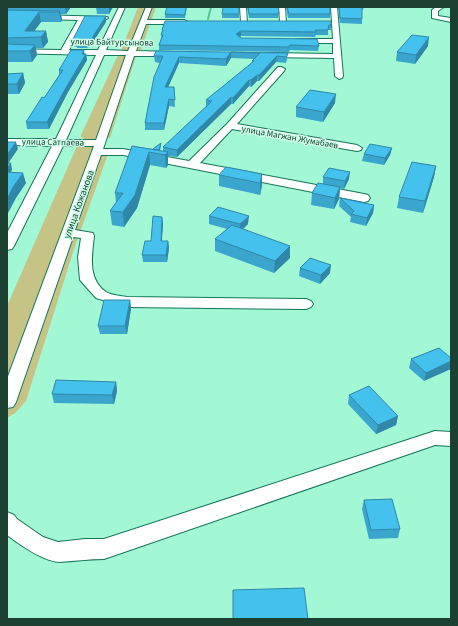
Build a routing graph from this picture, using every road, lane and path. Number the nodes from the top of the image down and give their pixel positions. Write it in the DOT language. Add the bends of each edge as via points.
graph roads {
  1 [pos="122,7"];
  2 [pos="149,7"];
  3 [pos="243,7"];
  4 [pos="282,7"];
  5 [pos="334,7"];
  6 [pos="441,7"];
  7 [pos="7,16"];
  8 [pos="83,17"];
  9 [pos="116,18"];
  10 [pos="451,20"];
  11 [pos="144,22"];
  12 [pos="190,22"];
  13 [pos="245,22"];
  14 [pos="284,22"];
  15 [pos="288,40"];
  16 [pos="336,41"];
  17 [pos="7,51"];
  18 [pos="64,52"];
  19 [pos="102,53"];
  20 [pos="131,53"];
  21 [pos="186,54"];
  22 [pos="258,55"];
  23 [pos="337,56"];
  24 [pos="281,69"];
  25 [pos="339,76"];
  26 [pos="230,126"];
  27 [pos="7,142"];
  28 [pos="59,143"];
  29 [pos="98,147"];
  30 [pos="357,148"];
  31 [pos="192,165"];
  32 [pos="364,198"];
  33 [pos="68,232"];
  34 [pos="7,246"];
  35 [pos="306,304"];
  36 [pos="7,402"];
  37 [pos="451,439"];
  38 [pos="7,521"];
  1 -- 9 [label="street"];
  2 -- 11 [label="street, улица Кожанова"];
  3 -- 13 [label="street"];
  4 -- 14 [label="street"];
  5 -- 16 [label="street" via="331,22"];
  6 -- 10 [label="street" via="436,10 434,17"];
  7 -- 8 [label="street"];
  8 -- 9 [label="street"];
  8 -- 18 [label="street"];
  9 -- 19 [label="street"];
  11 -- 12 [label="street"];
  11 -- 20 [label="street, улица Кожанова"];
  15 -- 16 [label="street"];
  16 -- 23 [label="street"];
  17 -- 18 [label="street, улица Байтурсынова"];
  18 -- 19 [label="street, улица Байтурсынова"];
  19 -- 20 [label="street, улица Байтурсынова"];
  19 -- 28 [label="street"];
  20 -- 21 [label="street, улица Байтурсынова"];
  20 -- 29 [label="street, улица Кожанова"];
  22 -- 23 [label="street"];
  23 -- 25 [label="street"];
  24 -- 26 [label="street"];
  26 -- 30 [label="street, улица Магжан Жумабаев"];
  26 -- 31 [label="street, улица Магжан Жумабаев"];
  27 -- 28 [label="street, улица Сатпаева"];
  28 -- 29 [label="street, улица Сатпаева"];
  28 -- 34 [label="street"];
  29 -- 31 [label="street, улица Сатпаева"];
  29 -- 33 [label="street, улица Кожанова"];
  31 -- 32 [label="street, улица Сатпаева"];
  33 -- 35 [label="street" via="88,236 85,256 87,280 101,295 127,302"];
  33 -- 36 [label="street, улица Кожанова"];
  37 -- 38 [label="street" via="435,438 104,549 58,552 36,544 10,526"];
}
